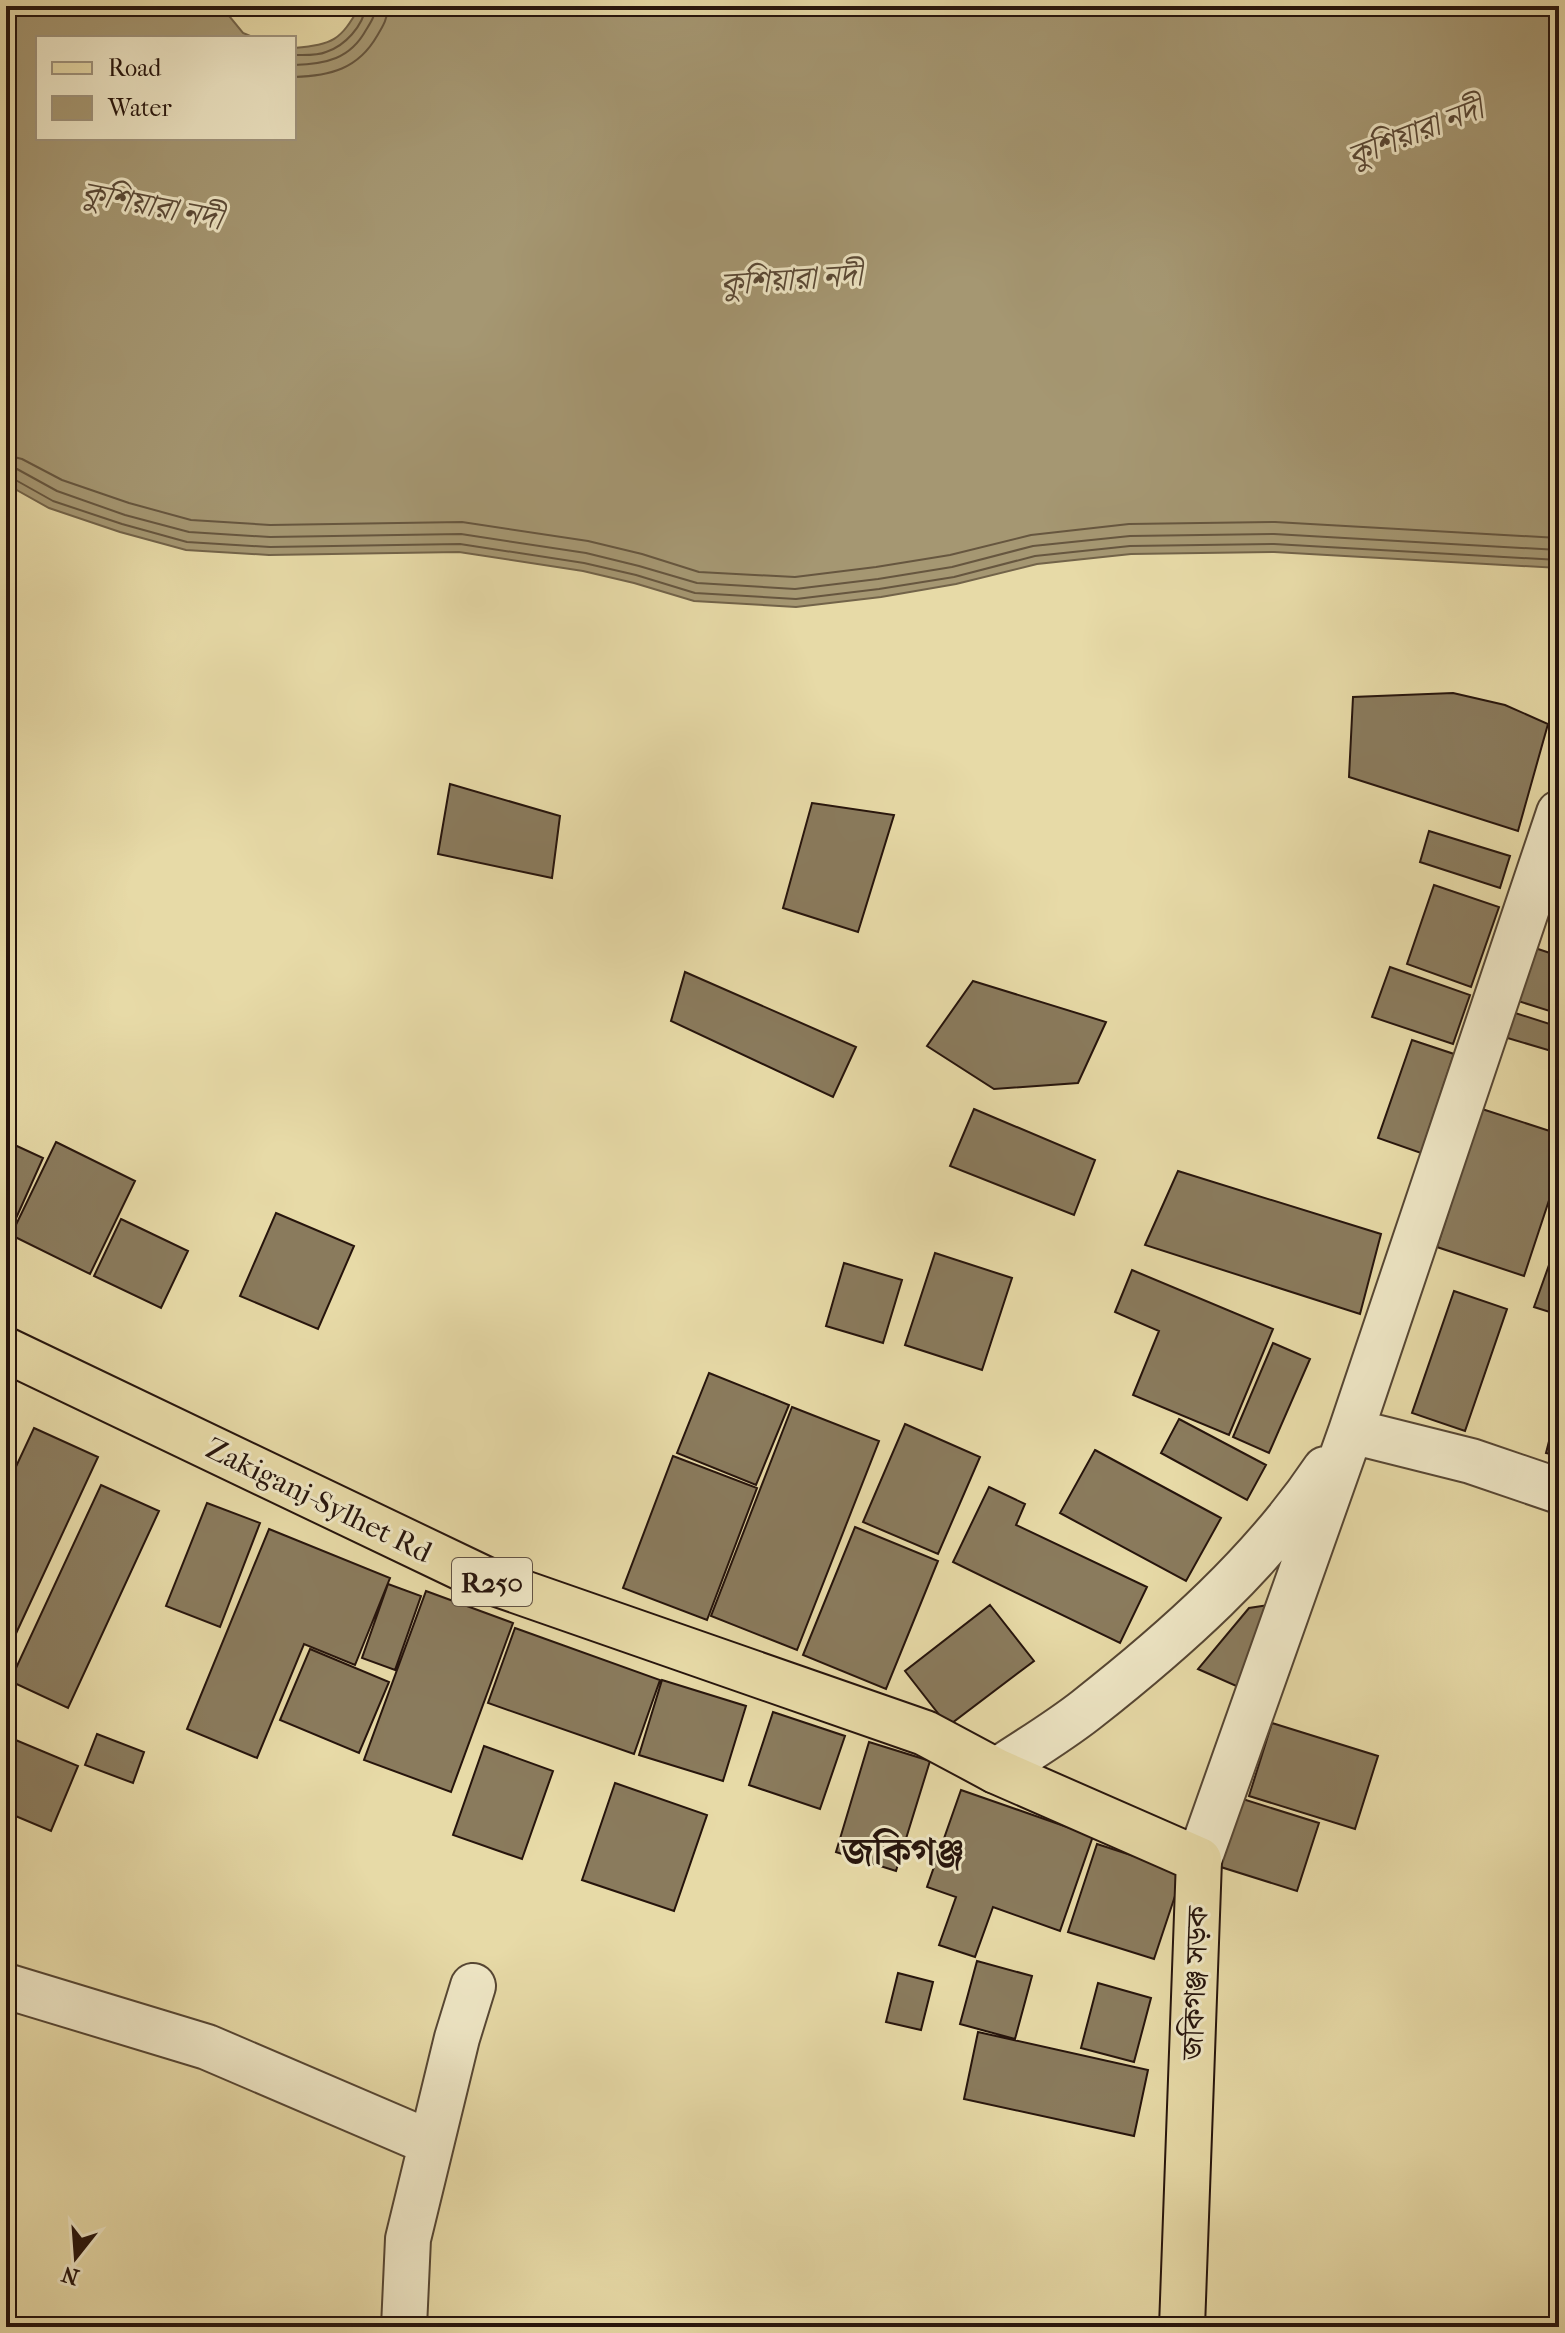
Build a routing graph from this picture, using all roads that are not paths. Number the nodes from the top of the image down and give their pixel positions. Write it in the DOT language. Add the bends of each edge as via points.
graph roads {
  1 [pos="1559,813"];
  2 [pos="6,1350"];
  3 [pos="1351,1431"];
  4 [pos="1559,1491"];
  5 [pos="996,1771"];
  6 [pos="1199,1860"];
  7 [pos="6,1986"];
  8 [pos="473,1986"];
  9 [pos="431,2143"];
  10 [pos="404,2327"];
  11 [pos="1182,2327"];
  1 -- 3 [label="street"];
  2 -- 5 [label="main road, Zakiganj-Sylhet Rd / R250" via="489,1581 925,1733"];
  3 -- 4 [label="street" via="1471,1461"];
  3 -- 5 [label="street" via="1242,1574 1085,1711"];
  3 -- 6 [label="street"];
  5 -- 6 [label="main road"];
  6 -- 11 [label="main road, জকিগঞ্জ সড়ক"];
  7 -- 9 [label="street" via="207,2047"];
  8 -- 9 [label="street"];
  9 -- 10 [label="street" via="408,2239"];
}
